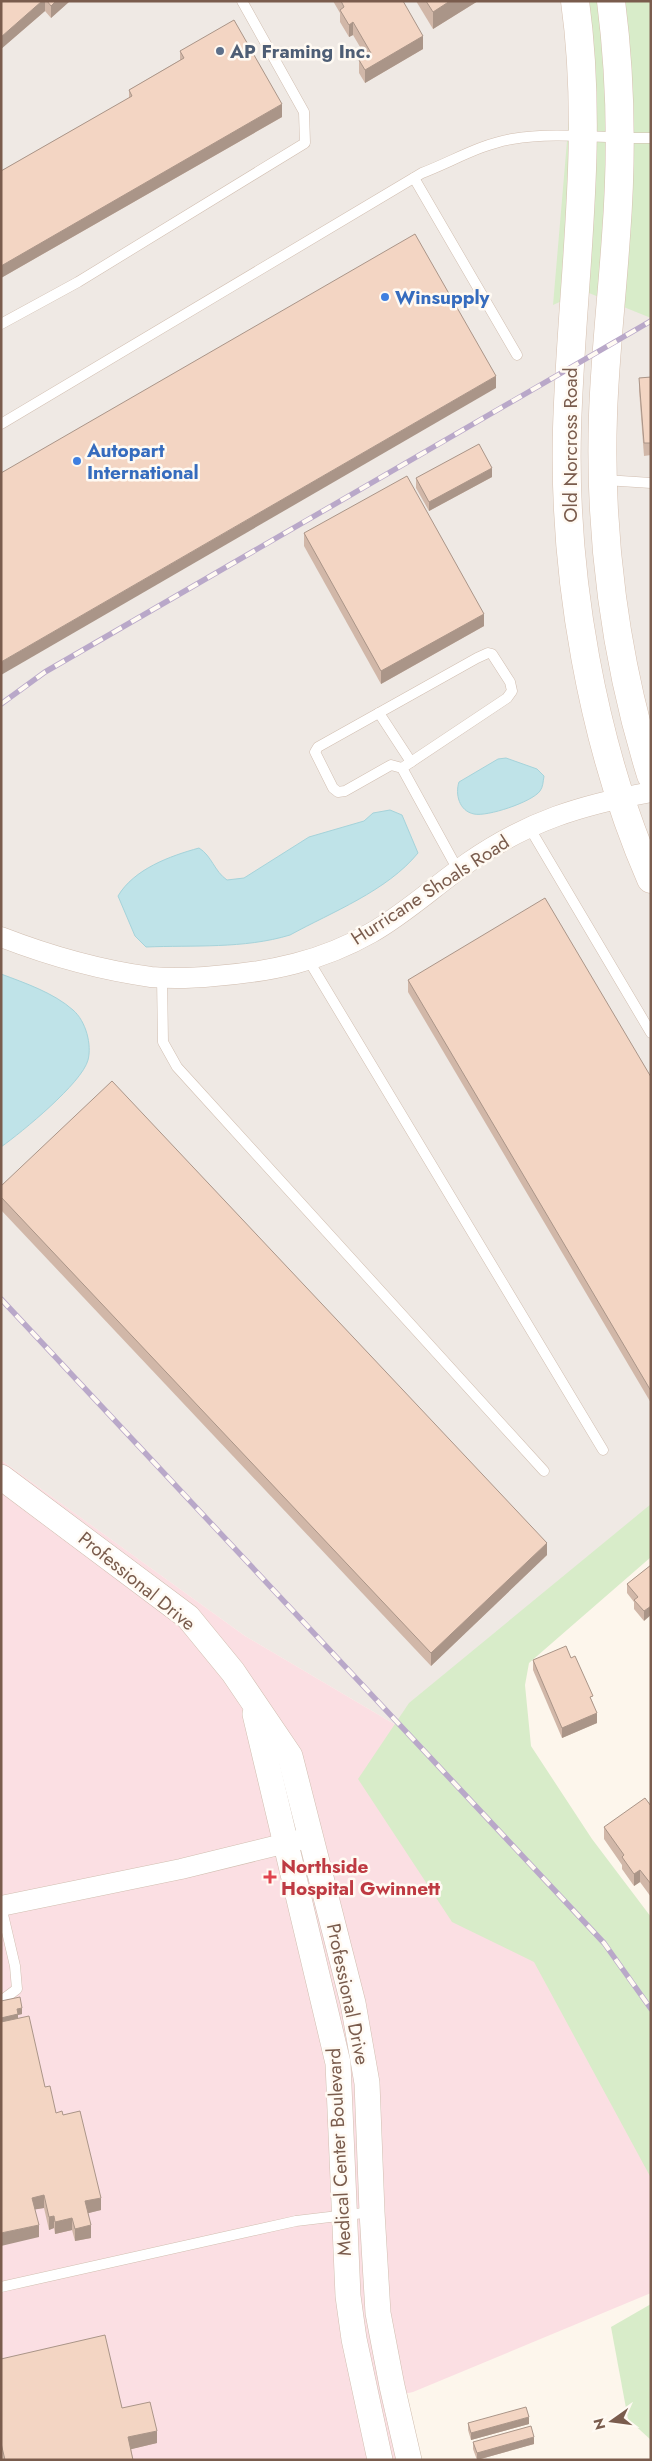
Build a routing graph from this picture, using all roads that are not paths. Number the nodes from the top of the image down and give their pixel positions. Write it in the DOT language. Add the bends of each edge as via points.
graph roads {
  1 [pos="242,1"];
  2 [pos="575,1"];
  3 [pos="611,1"];
  4 [pos="584,136"];
  5 [pos="651,138"];
  6 [pos="619,139"];
  7 [pos="414,178"];
  8 [pos="1,324"];
  9 [pos="517,355"];
  10 [pos="1,424"];
  11 [pos="604,480"];
  12 [pos="651,483"];
  13 [pos="379,713"];
  14 [pos="411,762"];
  15 [pos="402,768"];
  16 [pos="651,775"];
  17 [pos="651,792"];
  18 [pos="622,798"];
  19 [pos="530,827"];
  20 [pos="458,870"];
  21 [pos="651,879"];
  22 [pos="1,937"];
  23 [pos="308,960"];
  24 [pos="162,977"];
  25 [pos="651,1033"];
  26 [pos="603,1450"];
  27 [pos="544,1471"];
  28 [pos="1,1476"];
  29 [pos="252,1700"];
  30 [pos="312,1837"];
  31 [pos="285,1842"];
  32 [pos="1,1906"];
  33 [pos="1,2001"];
  34 [pos="372,2212"];
  35 [pos="344,2215"];
  36 [pos="1,2287"];
  37 [pos="380,2460"];
  38 [pos="409,2460"];
  1 -- 8 [label="lane" via="304,112 305,144 78,282"];
  2 -- 4 [label="main road, Old Norcross Road"];
  3 -- 6 [label="main road, Old Norcross Road"];
  4 -- 6 [label="lane"];
  4 -- 7 [label="lane" via="511,139"];
  4 -- 18 [label="main road, Old Norcross Road" via="570,368 567,495 573,569 588,666"];
  5 -- 6 [label="lane"];
  6 -- 11 [label="main road, Old Norcross Road" via="603,416"];
  7 -- 9 [label="lane"];
  7 -- 10 [label="lane"];
  11 -- 12 [label="lane"];
  11 -- 16 [label="main road, Old Norcross Road" via="615,615 630,694"];
  13 -- 14 [label="lane"];
  13 -- 14 [label="lane" via="488,653 492,654 510,682 512,691 507,698"];
  13 -- 15 [label="lane" via="318,747 315,752 317,758 338,792 391,765"];
  14 -- 15 [label="lane"];
  15 -- 20 [label="lane"];
  17 -- 18 [label="street, Hurricane Shoals Road"];
  18 -- 19 [label="street, Hurricane Shoals Road" via="576,808"];
  18 -- 21 [label="main road, Old Norcross Road"];
  19 -- 20 [label="street, Hurricane Shoals Road"];
  19 -- 25 [label="lane"];
  20 -- 23 [label="street, Hurricane Shoals Road" via="372,933"];
  22 -- 24 [label="street, Hurricane Shoals Road" via="44,954"];
  23 -- 24 [label="street, Hurricane Shoals Road" via="266,971 195,978"];
  23 -- 26 [label="lane"];
  24 -- 27 [label="lane" via="163,1042 177,1067"];
  28 -- 29 [label="street, Professional Drive" via="188,1617 223,1658"];
  29 -- 30 [label="street, Professional Drive" via="290,1756"];
  29 -- 31 [label="street, Medical Center Boulevard"];
  30 -- 31 [label="street"];
  30 -- 34 [label="street, Professional Drive" via="353,2003 368,2083"];
  31 -- 32 [label="street" via="181,1869"];
  31 -- 35 [label="street, Medical Center Boulevard" via="338,2062"];
  32 -- 33 [label="lane" via="17,1989"];
  34 -- 35 [label="lane"];
  34 -- 38 [label="street, Professional Drive" via="378,2313"];
  35 -- 36 [label="lane" via="296,2220"];
  35 -- 37 [label="street, Medical Center Boulevard" via="348,2296 354,2339"];
}
